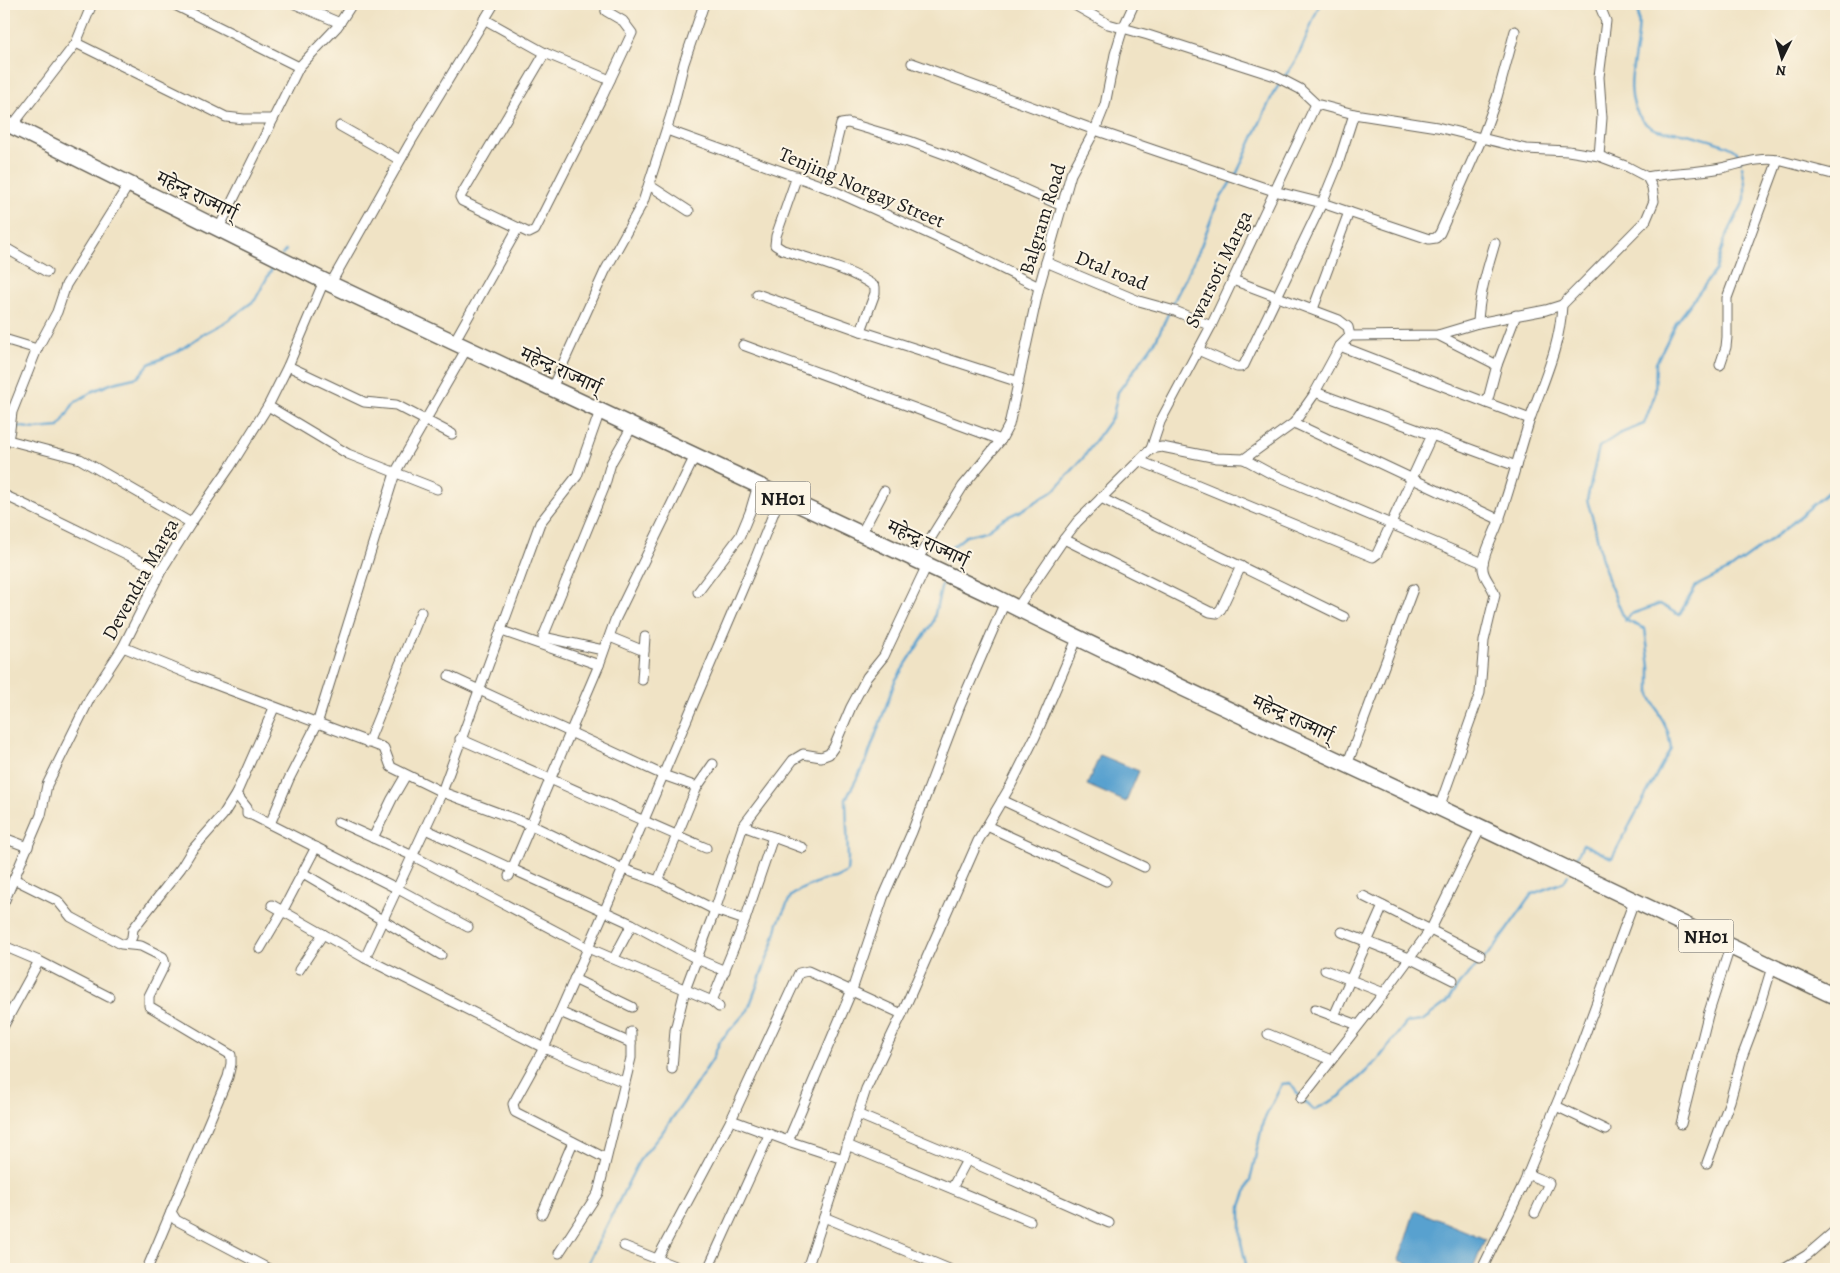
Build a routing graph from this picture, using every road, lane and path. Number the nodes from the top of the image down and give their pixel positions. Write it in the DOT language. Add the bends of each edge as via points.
graph roads {
  1 [pos="92,4"];
  2 [pos="174,4"];
  3 [pos="295,4"];
  4 [pos="352,4"];
  5 [pos="494,4"];
  6 [pos="608,4"];
  7 [pos="704,4"];
  8 [pos="1073,4"];
  9 [pos="1134,4"];
  10 [pos="1599,4"];
  11 [pos="484,19"];
  12 [pos="340,23"];
  13 [pos="1123,28"];
  14 [pos="1515,31"];
  15 [pos="76,42"];
  16 [pos="545,53"];
  17 [pos="912,64"];
  18 [pos="299,67"];
  19 [pos="610,80"];
  20 [pos="1316,104"];
  21 [pos="1354,114"];
  22 [pos="273,118"];
  23 [pos="8,124"];
  24 [pos="340,126"];
  25 [pos="667,130"];
  26 [pos="1095,130"];
  27 [pos="1482,138"];
  28 [pos="1599,156"];
  29 [pos="400,160"];
  30 [pos="1778,160"];
  31 [pos="1836,174"];
  32 [pos="797,176"];
  33 [pos="1647,177"];
  34 [pos="129,184"];
  35 [pos="649,185"];
  36 [pos="825,187"];
  37 [pos="1274,191"];
  38 [pos="1322,203"];
  39 [pos="1062,206"];
  40 [pos="689,211"];
  41 [pos="1349,212"];
  42 [pos="218,228"];
  43 [pos="518,228"];
  44 [pos="1495,243"];
  45 [pos="4,246"];
  46 [pos="1046,262"];
  47 [pos="47,272"];
  48 [pos="1233,280"];
  49 [pos="327,282"];
  50 [pos="1039,287"];
  51 [pos="757,294"];
  52 [pos="1278,297"];
  53 [pos="1562,305"];
  54 [pos="1312,309"];
  55 [pos="1516,315"];
  56 [pos="1478,323"];
  57 [pos="1211,326"];
  58 [pos="861,330"];
  59 [pos="1438,335"];
  60 [pos="1350,336"];
  61 [pos="4,339"];
  62 [pos="460,345"];
  63 [pos="744,345"];
  64 [pos="1340,346"];
  65 [pos="37,349"];
  66 [pos="1198,350"];
  67 [pos="1720,365"];
  68 [pos="288,366"];
  69 [pos="1497,366"];
  70 [pos="1019,382"];
  71 [pos="552,388"];
  72 [pos="1315,392"];
  73 [pos="1487,403"];
  74 [pos="268,406"];
  75 [pos="600,411"];
  76 [pos="9,414"];
  77 [pos="1530,419"];
  78 [pos="426,420"];
  79 [pos="1294,423"];
  80 [pos="633,426"];
  81 [pos="452,434"];
  82 [pos="1432,435"];
  83 [pos="1001,440"];
  84 [pos="6,442"];
  85 [pos="1151,449"];
  86 [pos="695,456"];
  87 [pos="1244,459"];
  88 [pos="1140,460"];
  89 [pos="1516,466"];
  90 [pos="395,473"];
  91 [pos="1412,478"];
  92 [pos="758,485"];
  93 [pos="437,489"];
  94 [pos="884,491"];
  95 [pos="4,495"];
  96 [pos="780,497"];
  97 [pos="1100,498"];
  98 [pos="1500,520"];
  99 [pos="191,523"];
  100 [pos="1390,524"];
  101 [pos="861,534"];
  102 [pos="1064,539"];
  103 [pos="922,563"];
  104 [pos="1483,564"];
  105 [pos="1241,566"];
  106 [pos="162,569"];
  107 [pos="1413,590"];
  108 [pos="698,592"];
  109 [pos="1011,605"];
  110 [pos="421,612"];
  111 [pos="1344,617"];
  112 [pos="615,620"];
  113 [pos="502,631"];
  114 [pos="610,637"];
  115 [pos="645,637"];
  116 [pos="1077,639"];
  117 [pos="123,647"];
  118 [pos="644,651"];
  119 [pos="599,665"];
  120 [pos="449,676"];
  121 [pos="642,680"];
  122 [pos="480,691"];
  123 [pos="274,708"];
  124 [pos="316,724"];
  125 [pos="569,732"];
  126 [pos="460,739"];
  127 [pos="368,743"];
  128 [pos="713,764"];
  129 [pos="1348,766"];
  130 [pos="663,774"];
  131 [pos="406,775"];
  132 [pos="550,778"];
  133 [pos="697,787"];
  134 [pos="442,792"];
  135 [pos="236,794"];
  136 [pos="1002,800"];
  137 [pos="1438,808"];
  138 [pos="338,822"];
  139 [pos="644,822"];
  140 [pos="270,824"];
  141 [pos="531,825"];
  142 [pos="743,826"];
  143 [pos="987,826"];
  144 [pos="1481,827"];
  145 [pos="425,829"];
  146 [pos="678,836"];
  147 [pos="773,837"];
  148 [pos="4,838"];
  149 [pos="373,838"];
  150 [pos="28,847"];
  151 [pos="316,847"];
  152 [pos="706,848"];
  153 [pos="803,848"];
  154 [pos="413,856"];
  155 [pos="1144,867"];
  156 [pos="623,870"];
  157 [pos="303,873"];
  158 [pos="511,873"];
  159 [pos="14,879"];
  160 [pos="658,880"];
  161 [pos="1106,881"];
  162 [pos="398,889"];
  163 [pos="1363,896"];
  164 [pos="1634,901"];
  165 [pos="4,902"];
  166 [pos="272,904"];
  167 [pos="1383,906"];
  168 [pos="283,910"];
  169 [pos="715,910"];
  170 [pos="603,912"];
  171 [pos="383,919"];
  172 [pos="745,920"];
  173 [pos="632,924"];
  174 [pos="468,927"];
  175 [pos="1431,929"];
  176 [pos="1342,932"];
  177 [pos="323,934"];
  178 [pos="1367,942"];
  179 [pos="128,944"];
  180 [pos="4,946"];
  181 [pos="1730,947"];
  182 [pos="588,948"];
  183 [pos="260,949"];
  184 [pos="441,954"];
  185 [pos="1480,955"];
  186 [pos="365,958"];
  187 [pos="614,958"];
  188 [pos="1410,958"];
  189 [pos="697,959"];
  190 [pos="39,961"];
  191 [pos="1772,967"];
  192 [pos="300,970"];
  193 [pos="1325,970"];
  194 [pos="725,971"];
  195 [pos="574,979"];
  196 [pos="1350,980"];
  197 [pos="1453,980"];
  198 [pos="685,990"];
  199 [pos="852,990"];
  200 [pos="1384,993"];
  201 [pos="109,997"];
  202 [pos="1836,997"];
  203 [pos="632,1007"];
  204 [pos="1315,1009"];
  205 [pos="560,1012"];
  206 [pos="902,1014"];
  207 [pos="1334,1016"];
  208 [pos="4,1025"];
  209 [pos="1358,1025"];
  210 [pos="631,1032"];
  211 [pos="1268,1034"];
  212 [pos="631,1043"];
  213 [pos="544,1048"];
  214 [pos="1331,1060"];
  215 [pos="672,1069"];
  216 [pos="624,1082"];
  217 [pos="1302,1099"];
  218 [pos="1556,1106"];
  219 [pos="858,1114"];
  220 [pos="731,1120"];
  221 [pos="1681,1124"];
  222 [pos="1606,1130"];
  223 [pos="769,1135"];
  224 [pos="788,1141"];
  225 [pos="573,1142"];
  226 [pos="847,1145"];
  227 [pos="606,1158"];
  228 [pos="843,1159"];
  229 [pos="967,1160"];
  230 [pos="1707,1163"];
  231 [pos="1528,1174"];
  232 [pos="952,1188"];
  233 [pos="171,1212"];
  234 [pos="1535,1213"];
  235 [pos="542,1214"];
  236 [pos="824,1217"];
  237 [pos="1030,1221"];
  238 [pos="1109,1223"];
  239 [pos="1836,1230"];
  240 [pos="624,1246"];
  241 [pos="559,1253"];
  242 [pos="657,1259"];
  243 [pos="147,1269"];
  244 [pos="269,1269"];
  245 [pos="682,1269"];
  246 [pos="708,1269"];
  247 [pos="807,1269"];
  248 [pos="949,1269"];
  249 [pos="1482,1269"];
  250 [pos="1784,1269"];
  1 -- 15 [label="street"];
  2 -- 18 [label="street"];
  3 -- 12 [label="street"];
  4 -- 12 [label="street"];
  5 -- 11 [label="street, Devendra Marga"];
  6 -- 19 [label="street" via="606,11 623,21 632,33"];
  7 -- 25 [label="street" via="684,63"];
  8 -- 13 [label="street" via="1108,24"];
  9 -- 13 [label="street, Balgram Road"];
  10 -- 28 [label="street" via="1606,21 1599,77 1602,118"];
  11 -- 16 [label="street"];
  11 -- 29 [label="street, Devendra Marga"];
  12 -- 18 [label="street"];
  13 -- 20 [label="street" via="1275,76 1307,94"];
  13 -- 26 [label="street, Balgram Road" via="1105,105"];
  14 -- 27 [label="street"];
  15 -- 22 [label="street" via="226,117 244,120"];
  15 -- 23 [label="street"];
  16 -- 19 [label="street"];
  16 -- 43 [label="street" via="460,194 462,201"];
  17 -- 26 [label="street"];
  18 -- 22 [label="street"];
  19 -- 43 [label="street" via="535,230 529,233"];
  20 -- 21 [label="street"];
  20 -- 37 [label="street, Swarsoti Marga"];
  21 -- 27 [label="street" via="1437,127"];
  21 -- 38 [label="street"];
  22 -- 42 [label="street"];
  23 -- 34 [label="highway, महेन्द्र राज्मार्ग् / NH01"];
  24 -- 29 [label="street"];
  25 -- 32 [label="street, Tenjing Norgay Street"];
  25 -- 35 [label="street"];
  26 -- 37 [label="street"];
  26 -- 39 [label="street, Balgram Road" via="1071,174"];
  27 -- 28 [label="street" via="1526,149"];
  27 -- 41 [label="street" via="1436,238 1429,239"];
  28 -- 33 [label="street"];
  29 -- 49 [label="street, Devendra Marga"];
  30 -- 31 [label="street"];
  30 -- 33 [label="street" via="1767,158 1722,168"];
  30 -- 67 [label="street" via="1727,298 1727,337"];
  32 -- 36 [label="street, Tenjing Norgay Street"];
  32 -- 58 [label="street" via="775,245 875,287"];
  33 -- 53 [label="street" via="1654,201 1646,220"];
  34 -- 42 [label="highway, महेन्द्र राज्मार्ग् / NH01"];
  34 -- 65 [label="street" via="66,285 57,312"];
  35 -- 40 [label="street"];
  35 -- 71 [label="street" via="644,202 605,271"];
  36 -- 39 [label="street" via="840,124 848,123 947,155"];
  36 -- 50 [label="street, Tenjing Norgay Street"];
  37 -- 38 [label="street"];
  37 -- 48 [label="street, Swarsoti Marga"];
  38 -- 41 [label="street"];
  38 -- 52 [label="street"];
  39 -- 46 [label="street, Balgram Road"];
  41 -- 54 [label="street"];
  42 -- 49 [label="highway, महेन्द्र राज्मार्ग् / NH01"];
  43 -- 62 [label="street"];
  44 -- 56 [label="street" via="1484,280"];
  45 -- 47 [label="street"];
  46 -- 50 [label="street, Balgram Road"];
  46 -- 57 [label="street, Dtal road" via="1139,301"];
  48 -- 52 [label="street"];
  48 -- 57 [label="street, Swarsoti Marga"];
  49 -- 62 [label="highway, महेन्द्र राज्मार्ग् / NH01"];
  49 -- 68 [label="street, Devendra Marga"];
  50 -- 70 [label="street, Balgram Road"];
  51 -- 58 [label="street"];
  52 -- 54 [label="street"];
  52 -- 66 [label="street" via="1241,367"];
  53 -- 55 [label="street"];
  53 -- 77 [label="street" via="1557,344"];
  54 -- 60 [label="street" via="1339,320 1348,327"];
  55 -- 56 [label="street"];
  55 -- 69 [label="street"];
  56 -- 59 [label="street"];
  57 -- 66 [label="street, Swarsoti Marga"];
  58 -- 70 [label="street"];
  59 -- 60 [label="street"];
  59 -- 69 [label="street"];
  60 -- 64 [label="street"];
  61 -- 65 [label="street"];
  62 -- 71 [label="highway, महेन्द्र राज्मार्ग् / NH01"];
  62 -- 78 [label="street"];
  63 -- 83 [label="street"];
  64 -- 72 [label="street"];
  64 -- 73 [label="street"];
  65 -- 76 [label="street"];
  66 -- 85 [label="street, Swarsoti Marga" via="1160,422"];
  68 -- 74 [label="street, Devendra Marga"];
  68 -- 78 [label="street" via="364,402 396,405"];
  69 -- 73 [label="street"];
  70 -- 83 [label="street, Balgram Road" via="1009,425"];
  71 -- 75 [label="highway, महेन्द्र राज्मार्ग् / NH01"];
  72 -- 79 [label="street"];
  72 -- 82 [label="street"];
  73 -- 77 [label="street"];
  74 -- 90 [label="street" via="348,454"];
  74 -- 99 [label="street, Devendra Marga"];
  75 -- 80 [label="highway, महेन्द्र राज्मार्ग् / NH01"];
  75 -- 113 [label="street" via="577,476 540,524"];
  76 -- 84 [label="street" via="10,429"];
  77 -- 89 [label="street"];
  78 -- 81 [label="street"];
  78 -- 90 [label="street"];
  79 -- 87 [label="street"];
  79 -- 91 [label="street"];
  80 -- 86 [label="highway, महेन्द्र राज्मार्ग् / NH01"];
  80 -- 112 [label="street" via="611,463 544,637 603,650"];
  82 -- 89 [label="street"];
  82 -- 91 [label="street"];
  83 -- 103 [label="street, Balgram Road" via="963,486"];
  84 -- 99 [label="street" via="80,459"];
  85 -- 87 [label="street" via="1162,447 1217,458"];
  85 -- 88 [label="street"];
  86 -- 92 [label="highway, महेन्द्र राज्मार्ग् / NH01"];
  86 -- 112 [label="street"];
  87 -- 100 [label="street"];
  88 -- 97 [label="street"];
  88 -- 100 [label="street" via="1373,557"];
  89 -- 98 [label="street"];
  90 -- 93 [label="street"];
  90 -- 124 [label="street"];
  91 -- 98 [label="street"];
  91 -- 100 [label="street"];
  92 -- 96 [label="highway, महेन्द्र राज्मार्ग् / NH01"];
  92 -- 108 [label="street" via="740,536"];
  94 -- 101 [label="street"];
  95 -- 106 [label="street"];
  96 -- 101 [label="highway, महेन्द्र राज्मार्ग् / NH01"];
  96 -- 130 [label="street"];
  97 -- 102 [label="street"];
  97 -- 105 [label="street"];
  98 -- 104 [label="street"];
  99 -- 106 [label="street, Devendra Marga"];
  100 -- 104 [label="street"];
  101 -- 103 [label="highway, महेन्द्र राज्मार्ग् / NH01"];
  102 -- 105 [label="street" via="1210,612 1217,613 1221,609"];
  102 -- 109 [label="street"];
  103 -- 109 [label="highway, महेन्द्र राज्मार्ग् / NH01"];
  103 -- 142 [label="street, Balgram Road" via="884,656 867,677 834,747 829,754 803,754 793,760"];
  104 -- 137 [label="street" via="1486,580 1495,595 1484,641 1480,692"];
  105 -- 111 [label="street"];
  106 -- 117 [label="street, Devendra Marga"];
  107 -- 129 [label="street"];
  109 -- 116 [label="highway, महेन्द्र राज्मार्ग् / NH01"];
  109 -- 199 [label="street" via="960,706 883,898"];
  110 -- 127 [label="street"];
  112 -- 114 [label="street"];
  113 -- 119 [label="street"];
  113 -- 122 [label="street"];
  114 -- 118 [label="street"];
  114 -- 119 [label="street"];
  115 -- 118 [label="street"];
  116 -- 129 [label="highway, महेन्द्र राज्मार्ग् / NH01"];
  116 -- 136 [label="street" via="1036,737"];
  117 -- 123 [label="street"];
  117 -- 150 [label="street, Devendra Marga" via="92,696 47,785 41,815"];
  118 -- 121 [label="street"];
  119 -- 125 [label="street"];
  120 -- 122 [label="street"];
  122 -- 125 [label="street"];
  122 -- 126 [label="street"];
  123 -- 124 [label="street"];
  123 -- 135 [label="street"];
  124 -- 127 [label="street"];
  124 -- 140 [label="street"];
  125 -- 130 [label="street"];
  125 -- 132 [label="street"];
  126 -- 132 [label="street"];
  126 -- 134 [label="street"];
  127 -- 131 [label="street" via="384,748 391,767"];
  128 -- 133 [label="street"];
  129 -- 137 [label="highway, महेन्द्र राज्मार्ग् / NH01"];
  130 -- 133 [label="street"];
  130 -- 139 [label="street"];
  131 -- 134 [label="street"];
  131 -- 149 [label="street"];
  132 -- 139 [label="street"];
  132 -- 141 [label="street"];
  133 -- 146 [label="street"];
  134 -- 141 [label="street"];
  134 -- 145 [label="street"];
  135 -- 140 [label="street" via="247,808 247,814"];
  135 -- 179 [label="street" via="133,929"];
  136 -- 143 [label="street"];
  136 -- 155 [label="street"];
  137 -- 144 [label="highway, महेन्द्र राज्मार्ग् / NH01"];
  138 -- 149 [label="street"];
  139 -- 146 [label="street"];
  139 -- 156 [label="street"];
  140 -- 151 [label="street"];
  141 -- 156 [label="street"];
  141 -- 158 [label="street"];
  142 -- 147 [label="street"];
  142 -- 169 [label="street"];
  143 -- 161 [label="street"];
  143 -- 206 [label="street" via="967,863"];
  144 -- 164 [label="highway, महेन्द्र राज्मार्ग् / NH01"];
  144 -- 175 [label="street"];
  145 -- 154 [label="street"];
  145 -- 158 [label="street"];
  146 -- 152 [label="street"];
  146 -- 160 [label="street"];
  147 -- 153 [label="street"];
  147 -- 172 [label="street"];
  148 -- 150 [label="street"];
  149 -- 154 [label="street"];
  150 -- 159 [label="street, Devendra Marga"];
  151 -- 157 [label="street"];
  151 -- 162 [label="street"];
  154 -- 162 [label="street"];
  154 -- 182 [label="street"];
  156 -- 160 [label="street"];
  156 -- 170 [label="street"];
  157 -- 168 [label="street"];
  157 -- 171 [label="street"];
  158 -- 170 [label="street"];
  159 -- 165 [label="street, Devendra Marga"];
  159 -- 179 [label="street" via="58,901 78,921 121,944"];
  160 -- 169 [label="street"];
  162 -- 171 [label="street"];
  162 -- 174 [label="street"];
  163 -- 167 [label="street"];
  164 -- 181 [label="highway, महेन्द्र राज्मार्ग् / NH01"];
  164 -- 218 [label="street"];
  166 -- 168 [label="street"];
  167 -- 175 [label="street"];
  167 -- 178 [label="street"];
  168 -- 177 [label="street"];
  168 -- 183 [label="street"];
  169 -- 172 [label="street"];
  169 -- 189 [label="street"];
  170 -- 173 [label="street"];
  170 -- 182 [label="street"];
  171 -- 184 [label="street"];
  171 -- 186 [label="street"];
  172 -- 194 [label="street"];
  173 -- 187 [label="street"];
  173 -- 189 [label="street"];
  175 -- 185 [label="street"];
  175 -- 188 [label="street"];
  176 -- 178 [label="street"];
  177 -- 186 [label="street"];
  177 -- 192 [label="street"];
  178 -- 188 [label="street"];
  178 -- 196 [label="street"];
  179 -- 233 [label="street" via="149,949 165,960 149,996 149,1006 229,1052 232,1059 228,1077"];
  180 -- 190 [label="street"];
  181 -- 191 [label="highway, महेन्द्र राज्मार्ग् / NH01"];
  181 -- 221 [label="street" via="1708,1015"];
  182 -- 187 [label="street"];
  182 -- 195 [label="street"];
  186 -- 213 [label="street"];
  187 -- 198 [label="street"];
  188 -- 197 [label="street"];
  188 -- 200 [label="street"];
  189 -- 194 [label="street"];
  189 -- 198 [label="street"];
  190 -- 201 [label="street"];
  190 -- 208 [label="street"];
  191 -- 202 [label="highway, महेन्द्र राज्मार्ग् / NH01"];
  191 -- 230 [label="street"];
  193 -- 196 [label="street"];
  194 -- 198 [label="street" via="715,1004"];
  195 -- 203 [label="street"];
  195 -- 205 [label="street"];
  196 -- 200 [label="street"];
  196 -- 207 [label="street"];
  198 -- 215 [label="street" via="675,1030"];
  199 -- 206 [label="street"];
  199 -- 220 [label="street" via="808,970 799,973"];
  199 -- 224 [label="street"];
  200 -- 209 [label="street"];
  204 -- 207 [label="street"];
  205 -- 212 [label="street"];
  205 -- 213 [label="street"];
  206 -- 219 [label="street" via="866,1089"];
  207 -- 209 [label="street"];
  209 -- 214 [label="street"];
  210 -- 212 [label="street"];
  211 -- 214 [label="street"];
  212 -- 216 [label="street" via="631,1058"];
  213 -- 216 [label="street"];
  213 -- 225 [label="street" via="513,1104 513,1110"];
  214 -- 217 [label="street"];
  216 -- 227 [label="street"];
  218 -- 222 [label="street"];
  218 -- 231 [label="street"];
  219 -- 226 [label="street"];
  219 -- 229 [label="street"];
  220 -- 223 [label="street"];
  220 -- 242 [label="street"];
  223 -- 224 [label="street"];
  223 -- 246 [label="street"];
  224 -- 228 [label="street"];
  225 -- 227 [label="street"];
  225 -- 235 [label="street"];
  226 -- 228 [label="street"];
  226 -- 232 [label="street"];
  227 -- 241 [label="street" via="598,1193"];
  228 -- 236 [label="street"];
  229 -- 232 [label="street"];
  229 -- 238 [label="street"];
  231 -- 234 [label="street" via="1549,1183"];
  231 -- 249 [label="street" via="1503,1232"];
  232 -- 237 [label="street"];
  233 -- 243 [label="street"];
  233 -- 244 [label="street" via="176,1220"];
  236 -- 247 [label="street"];
  236 -- 248 [label="street"];
  239 -- 250 [label="street" via="1807,1255"];
  240 -- 242 [label="street"];
  242 -- 245 [label="street"];
}
